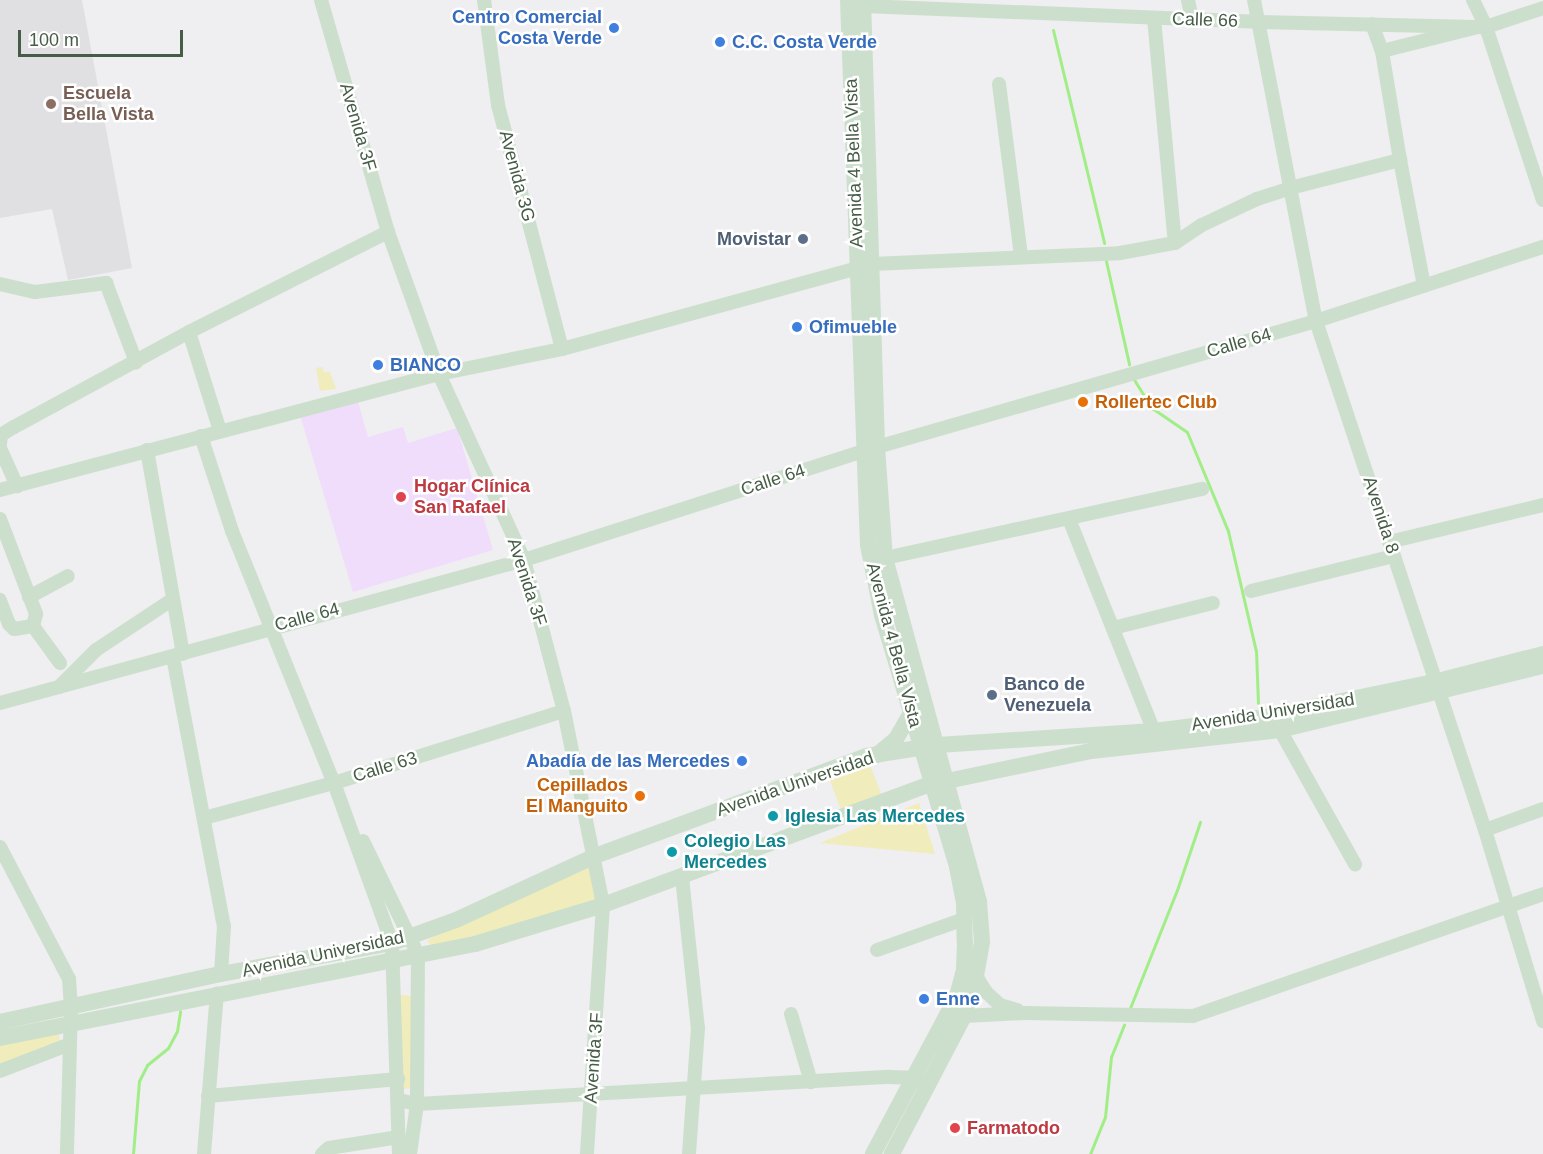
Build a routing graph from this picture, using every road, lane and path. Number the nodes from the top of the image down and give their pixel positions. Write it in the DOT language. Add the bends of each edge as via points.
graph roads {
  1 [pos="321,0"];
  2 [pos="484,0"];
  3 [pos="1188,0"];
  4 [pos="1254,0"];
  5 [pos="1473,0"];
  6 [pos="858,2"];
  7 [pos="1000,6"];
  8 [pos="1543,8"];
  9 [pos="1154,18"];
  10 [pos="1192,19"];
  11 [pos="1257,22"];
  12 [pos="1372,24"];
  13 [pos="1482,27"];
  14 [pos="1382,51"];
  15 [pos="999,84"];
  16 [pos="1400,160"];
  17 [pos="1290,188"];
  18 [pos="1543,200"];
  19 [pos="388,232"];
  20 [pos="1175,243"];
  21 [pos="1543,247"];
  22 [pos="1022,256"];
  23 [pos="865,266"];
  24 [pos="0,284"];
  25 [pos="1424,286"];
  26 [pos="1316,321"];
  27 [pos="189,332"];
  28 [pos="562,349"];
  29 [pos="136,362"];
  30 [pos="439,374"];
  31 [pos="220,431"];
  32 [pos="201,436"];
  33 [pos="0,446"];
  34 [pos="870,449"];
  35 [pos="147,450"];
  36 [pos="17,486"];
  37 [pos="1202,489"];
  38 [pos="0,490"];
  39 [pos="1543,505"];
  40 [pos="0,519"];
  41 [pos="1069,519"];
  42 [pos="1389,542"];
  43 [pos="1394,556"];
  44 [pos="878,559"];
  45 [pos="524,560"];
  46 [pos="68,576"];
  47 [pos="1251,591"];
  48 [pos="29,597"];
  49 [pos="173,599"];
  50 [pos="0,600"];
  51 [pos="1213,603"];
  52 [pos="3,615"];
  53 [pos="33,626"];
  54 [pos="269,627"];
  55 [pos="1113,628"];
  56 [pos="1543,654"];
  57 [pos="178,656"];
  58 [pos="60,663"];
  59 [pos="1543,666"];
  60 [pos="58,687"];
  61 [pos="1436,687"];
  62 [pos="0,703"];
  63 [pos="564,711"];
  64 [pos="912,711"];
  65 [pos="1280,730"];
  66 [pos="1154,731"];
  67 [pos="931,747"];
  68 [pos="877,755"];
  69 [pos="940,782"];
  70 [pos="334,783"];
  71 [pos="1543,809"];
  72 [pos="204,818"];
  73 [pos="1485,830"];
  74 [pos="0,847"];
  75 [pos="595,856"];
  76 [pos="1355,864"];
  77 [pos="682,877"];
  78 [pos="1543,894"];
  79 [pos="603,905"];
  80 [pos="1508,908"];
  81 [pos="964,919"];
  82 [pos="411,936"];
  83 [pos="392,943"];
  84 [pos="876,950"];
  85 [pos="418,955"];
  86 [pos="393,960"];
  87 [pos="221,974"];
  88 [pos="976,976"];
  89 [pos="217,994"];
  90 [pos="1024,1013"];
  91 [pos="790,1014"];
  92 [pos="71,1015"];
  93 [pos="964,1016"];
  94 [pos="1543,1021"];
  95 [pos="0,1023"];
  96 [pos="0,1038"];
  97 [pos="70,1044"];
  98 [pos="0,1071"];
  99 [pos="913,1078"];
  100 [pos="398,1079"];
  101 [pos="812,1082"];
  102 [pos="928,1085"];
  103 [pos="692,1089"];
  104 [pos="592,1095"];
  105 [pos="208,1096"];
  106 [pos="399,1100"];
  107 [pos="417,1104"];
  108 [pos="399,1137"];
  109 [pos="67,1154"];
  110 [pos="204,1154"];
  111 [pos="322,1154"];
  112 [pos="399,1154"];
  113 [pos="410,1154"];
  114 [pos="587,1154"];
  115 [pos="689,1154"];
  116 [pos="873,1154"];
  117 [pos="892,1154"];
  1 -- 19 [label="street, Avenida 3F"];
  2 -- 28 [label="street, Avenida 3G" via="498,105"];
  3 -- 10 [label="street"];
  4 -- 11 [label="street, Avenida 8"];
  5 -- 13 [label="street"];
  6 -- 7 [label="street, Calle 66"];
  6 -- 23 [label="street, Avenida 4 Bella Vista"];
  7 -- 9 [label="street, Calle 66"];
  8 -- 13 [label="street, Calle 66"];
  9 -- 10 [label="street, Calle 66"];
  9 -- 20 [label="street"];
  10 -- 11 [label="street, Calle 66"];
  11 -- 12 [label="street, Calle 66"];
  11 -- 17 [label="street, Avenida 8"];
  12 -- 13 [label="street, Calle 66"];
  12 -- 14 [label="street"];
  13 -- 14 [label="street"];
  13 -- 18 [label="street"];
  14 -- 16 [label="street"];
  15 -- 22 [label="street"];
  16 -- 17 [label="street"];
  16 -- 25 [label="street"];
  17 -- 20 [label="street" via="1202,225"];
  17 -- 26 [label="street, Avenida 8"];
  19 -- 27 [label="street"];
  19 -- 30 [label="street, Avenida 3F"];
  20 -- 22 [label="street" via="1120,253"];
  21 -- 25 [label="street, Calle 64"];
  22 -- 23 [label="street"];
  23 -- 28 [label="street"];
  23 -- 34 [label="street, Avenida 4 Bella Vista"];
  24 -- 29 [label="street" via="35,292 106,283"];
  25 -- 26 [label="street, Calle 64"];
  26 -- 34 [label="street, Calle 64"];
  26 -- 42 [label="street, Avenida 8"];
  27 -- 29 [label="street"];
  27 -- 31 [label="street"];
  28 -- 30 [label="street"];
  29 -- 33 [label="street" via="2,435"];
  30 -- 31 [label="street"];
  30 -- 45 [label="street, Avenida 3F"];
  31 -- 32 [label="street"];
  32 -- 35 [label="street"];
  32 -- 54 [label="street"];
  33 -- 36 [label="street"];
  34 -- 44 [label="street, Avenida 4 Bella Vista"];
  34 -- 45 [label="street, Calle 64"];
  35 -- 36 [label="street"];
  35 -- 49 [label="street"];
  36 -- 38 [label="street"];
  37 -- 41 [label="street"];
  39 -- 42 [label="street"];
  40 -- 48 [label="street"];
  41 -- 44 [label="street"];
  41 -- 55 [label="street"];
  42 -- 43 [label="street, Avenida 8"];
  43 -- 47 [label="street"];
  43 -- 61 [label="street, Avenida 8"];
  44 -- 64 [label="street, Avenida 4 Bella Vista" via="882,615"];
  44 -- 67 [label="street, Avenida 4 Bella Vista"];
  45 -- 54 [label="street, Calle 64"];
  45 -- 63 [label="street, Avenida 3F"];
  46 -- 48 [label="street"];
  48 -- 53 [label="street" via="36,614"];
  49 -- 57 [label="street"];
  49 -- 60 [label="street" via="96,650"];
  50 -- 52 [label="street"];
  51 -- 55 [label="street"];
  52 -- 53 [label="street" via="14,628"];
  53 -- 58 [label="street"];
  54 -- 57 [label="street, Calle 64"];
  54 -- 70 [label="street"];
  55 -- 66 [label="street"];
  56 -- 61 [label="street, Avenida Universidad"];
  57 -- 60 [label="street, Calle 64"];
  57 -- 72 [label="street"];
  59 -- 61 [label="street, Avenida Universidad"];
  60 -- 62 [label="street, Calle 64"];
  61 -- 65 [label="street, Avenida Universidad"];
  61 -- 66 [label="street, Avenida Universidad" via="1265,717"];
  61 -- 73 [label="street, Avenida 8"];
  63 -- 70 [label="street, Calle 63"];
  63 -- 75 [label="street, Avenida 3F"];
  64 -- 67 [label="street, Avenida 4 Bella Vista"];
  64 -- 68 [label="street" via="896,739"];
  65 -- 69 [label="street, Avenida Universidad" via="1091,751"];
  65 -- 76 [label="street"];
  66 -- 67 [label="street, Avenida Universidad"];
  67 -- 68 [label="street, Avenida Universidad"];
  67 -- 69 [label="street, Avenida 4 Bella Vista"];
  68 -- 75 [label="street, Avenida Universidad"];
  69 -- 77 [label="street, Avenida Universidad"];
  69 -- 81 [label="street, Avenida 4 Bella Vista"];
  69 -- 88 [label="street, Avenida 4 Bella Vista" via="979,902 982,942"];
  70 -- 72 [label="street, Calle 63"];
  70 -- 82 [label="street"];
  70 -- 83 [label="street"];
  71 -- 73 [label="street"];
  72 -- 87 [label="street" via="224,927"];
  73 -- 80 [label="street, Avenida 8"];
  74 -- 92 [label="street" via="66,969"];
  75 -- 79 [label="street, Avenida 3F"];
  75 -- 82 [label="street, Avenida Universidad" via="456,920"];
  77 -- 79 [label="street, Avenida Universidad"];
  77 -- 103 [label="street" via="698,1028"];
  78 -- 80 [label="street"];
  79 -- 85 [label="street, Avenida Universidad" via="475,944"];
  79 -- 104 [label="street, Avenida 3F"];
  80 -- 90 [label="street" via="1193,1016"];
  80 -- 94 [label="street, Avenida 8"];
  81 -- 84 [label="street"];
  81 -- 99 [label="street, Avenida 4 Bella Vista" via="964,970 957,996"];
  82 -- 83 [label="street, Avenida Universidad"];
  82 -- 85 [label="street"];
  83 -- 86 [label="street"];
  83 -- 87 [label="street, Avenida Universidad"];
  85 -- 86 [label="street, Avenida Universidad"];
  85 -- 107 [label="street"];
  86 -- 89 [label="street, Avenida Universidad"];
  86 -- 100 [label="street"];
  87 -- 92 [label="street, Avenida Universidad"];
  88 -- 90 [label="street" via="1000,1005"];
  88 -- 93 [label="street, Avenida 4 Bella Vista"];
  89 -- 92 [label="street, Avenida Universidad"];
  89 -- 105 [label="street"];
  90 -- 93 [label="street"];
  91 -- 101 [label="street"];
  92 -- 95 [label="street, Avenida Universidad"];
  92 -- 96 [label="street, Avenida Universidad"];
  92 -- 97 [label="street"];
  93 -- 102 [label="street, Avenida 4 Bella Vista"];
  97 -- 98 [label="street"];
  97 -- 109 [label="street"];
  99 -- 101 [label="street"];
  99 -- 102 [label="street"];
  99 -- 116 [label="street, Avenida 4 Bella Vista"];
  100 -- 105 [label="street"];
  100 -- 106 [label="street"];
  101 -- 103 [label="street"];
  102 -- 117 [label="street, Avenida 4 Bella Vista"];
  103 -- 104 [label="street"];
  103 -- 115 [label="street"];
  104 -- 107 [label="street"];
  104 -- 114 [label="street, Avenida 3F"];
  105 -- 110 [label="street"];
  106 -- 107 [label="street"];
  106 -- 108 [label="street"];
  107 -- 113 [label="street"];
  108 -- 111 [label="street" via="329,1148"];
  108 -- 112 [label="street"];
}
